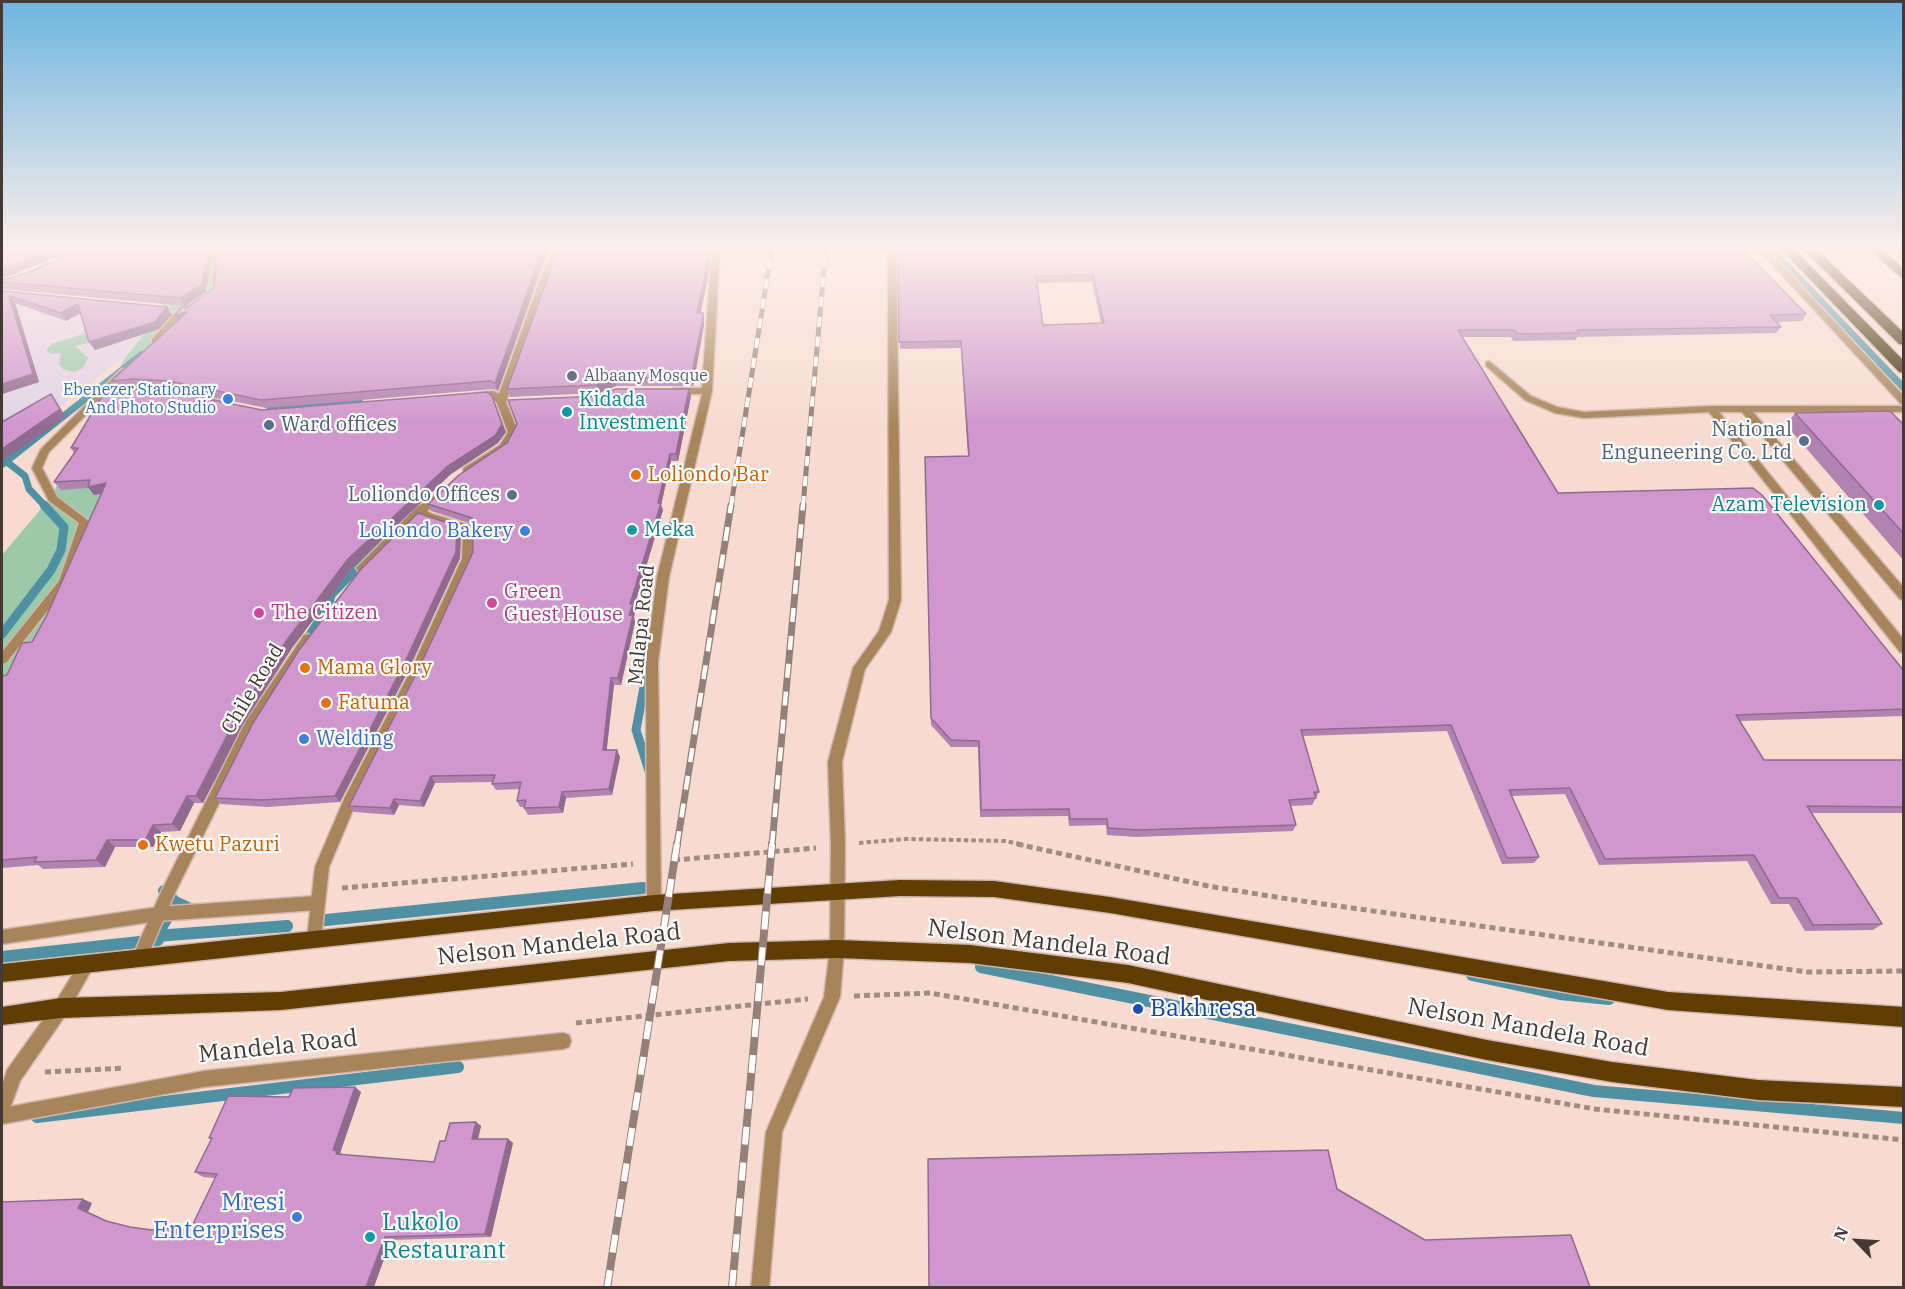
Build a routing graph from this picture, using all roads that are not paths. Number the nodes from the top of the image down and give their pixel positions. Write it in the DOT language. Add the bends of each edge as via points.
graph roads {
  1 [pos="194,307"];
  2 [pos="534,307"];
  3 [pos="712,307"];
  4 [pos="893,307"];
  5 [pos="1815,307"];
  6 [pos="1843,307"];
  7 [pos="1869,307"];
  8 [pos="171,310"];
  9 [pos="183,310"];
  10 [pos="1904,341"];
  11 [pos="149,346"];
  12 [pos="133,363"];
  13 [pos="1489,364"];
  14 [pos="1904,369"];
  15 [pos="707,390"];
  16 [pos="668,391"];
  17 [pos="162,393"];
  18 [pos="120,394"];
  19 [pos="100,396"];
  20 [pos="462,397"];
  21 [pos="515,401"];
  22 [pos="501,402"];
  23 [pos="1904,402"];
  24 [pos="227,405"];
  25 [pos="1712,409"];
  26 [pos="1904,409"];
  27 [pos="1746,410"];
  28 [pos="421,510"];
  29 [pos="352,580"];
  30 [pos="1904,596"];
  31 [pos="319,624"];
  32 [pos="1904,649"];
  33 [pos="2,660"];
  34 [pos="837,892"];
  35 [pos="317,903"];
  36 [pos="654,903"];
  37 [pos="158,914"];
  38 [pos="2,937"];
  39 [pos="314,939"];
  40 [pos="837,949"];
  41 [pos="140,958"];
  42 [pos="87,964"];
  43 [pos="2,973"];
  44 [pos="61,1008"];
  45 [pos="2,1016"];
  46 [pos="1904,1017"];
  47 [pos="563,1041"];
  48 [pos="1904,1097"];
  49 [pos="2,1108"];
  50 [pos="2,1116"];
  51 [pos="760,1287"];
  1 -- 9 [label="street"];
  2 -- 22 [label="street"];
  3 -- 15 [label="street, Malapa Road"];
  4 -- 34 [label="street" via="895,600 885,632 859,668 835,762"];
  5 -- 23 [label="street"];
  6 -- 14 [label="highway"];
  7 -- 10 [label="highway"];
  8 -- 9 [label="street"];
  9 -- 11 [label="street"];
  12 -- 19 [label="street"];
  13 -- 25 [label="street" via="1528,398 1565,412 1596,415"];
  15 -- 16 [label="street"];
  15 -- 36 [label="street, Malapa Road" via="663,577 652,662"];
  17 -- 24 [label="street" via="197,396"];
  18 -- 19 [label="street"];
  19 -- 33 [label="street" via="45,451 36,468 53,499 85,522 64,582"];
  20 -- 22 [label="street" via="493,394"];
  21 -- 22 [label="street"];
  22 -- 28 [label="street" via="513,432 504,447"];
  25 -- 27 [label="street"];
  25 -- 32 [label="street"];
  26 -- 27 [label="street"];
  27 -- 30 [label="street"];
  28 -- 29 [label="street"];
  28 -- 35 [label="street" via="428,517 469,529 468,559 352,797 322,867"];
  31 -- 37 [label="street, Chile Road" via="251,725"];
  34 -- 36 [label="main road, Nelson Mandela Road"];
  34 -- 40 [label="street"];
  34 -- 46 [label="main road, Nelson Mandela Road" via="994,889 1110,905 1668,1002"];
  35 -- 37 [label="street"];
  35 -- 39 [label="street"];
  36 -- 39 [label="main road, Nelson Mandela Road"];
  37 -- 38 [label="street"];
  37 -- 41 [label="street, Chile Road"];
  39 -- 41 [label="main road, Nelson Mandela Road"];
  40 -- 44 [label="main road, Nelson Mandela Road" via="729,952 281,1001"];
  40 -- 48 [label="main road, Nelson Mandela Road" via="970,954 1128,974 1487,1050 1612,1072 1758,1090"];
  40 -- 51 [label="street" via="832,998 774,1132"];
  41 -- 42 [label="main road, Nelson Mandela Road"];
  42 -- 43 [label="main road, Nelson Mandela Road"];
  42 -- 44 [label="street"];
  44 -- 45 [label="main road, Nelson Mandela Road"];
  44 -- 49 [label="street" via="13,1076"];
  47 -- 50 [label="street, Mandela Road" via="204,1079"];
}
